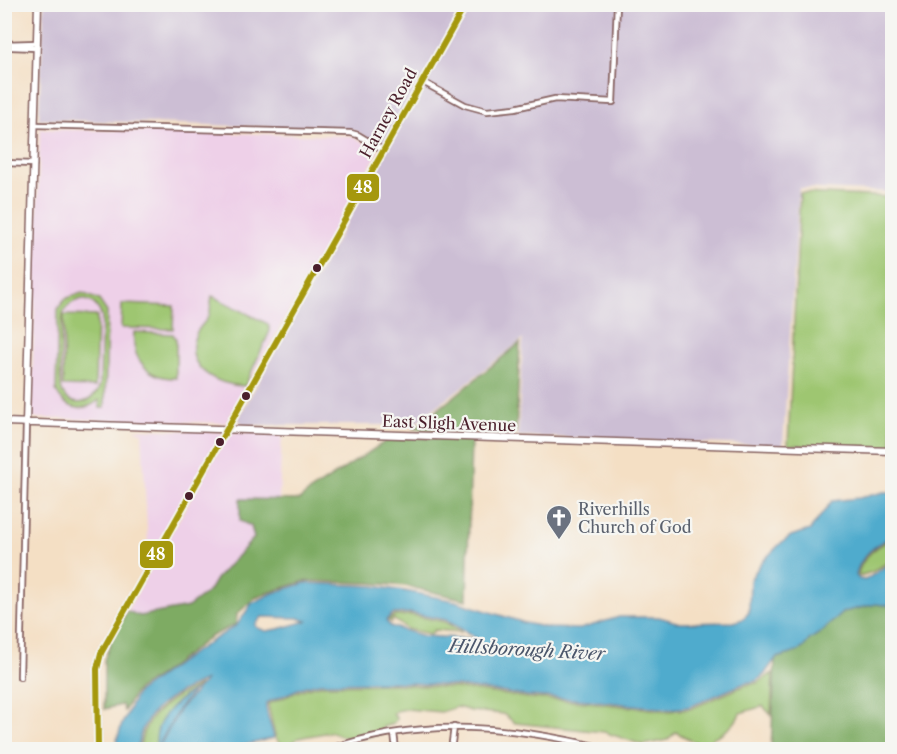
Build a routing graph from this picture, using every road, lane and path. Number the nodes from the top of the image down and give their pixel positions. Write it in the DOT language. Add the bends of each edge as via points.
graph roads {
  1 [pos="38,4"];
  2 [pos="466,4"];
  3 [pos="617,4"];
  4 [pos="5,44"];
  5 [pos="37,46"];
  6 [pos="4,68"];
  7 [pos="421,81"];
  8 [pos="35,125"];
  9 [pos="383,150"];
  10 [pos="4,163"];
  11 [pos="33,164"];
  12 [pos="4,422"];
  13 [pos="26,423"];
  14 [pos="228,429"];
  15 [pos="892,452"];
  16 [pos="20,677"];
  17 [pos="454,728"];
  18 [pos="394,733"];
  19 [pos="582,742"];
  20 [pos="339,747"];
  21 [pos="98,750"];
  22 [pos="327,750"];
  23 [pos="396,750"];
  24 [pos="451,750"];
  25 [pos="579,750"];
  26 [pos="612,750"];
  1 -- 5 [label="street"];
  2 -- 7 [label="street, Harney Road"];
  3 -- 7 [label="street" via="613,102 555,99 487,111 465,105"];
  4 -- 5 [label="street"];
  4 -- 6 [label="street"];
  5 -- 8 [label="street"];
  7 -- 9 [label="street, Harney Road"];
  8 -- 9 [label="street" via="351,133"];
  8 -- 11 [label="street"];
  9 -- 14 [label="street, Harney Road"];
  10 -- 11 [label="street"];
  11 -- 13 [label="street"];
  12 -- 13 [label="street, East Sligh Avenue"];
  13 -- 14 [label="street, East Sligh Avenue"];
  13 -- 16 [label="street"];
  14 -- 15 [label="street, East Sligh Avenue"];
  14 -- 21 [label="street, Harney Road" via="101,653 97,669"];
  17 -- 18 [label="street"];
  17 -- 19 [label="street" via="499,728"];
  17 -- 24 [label="street"];
  18 -- 20 [label="street"];
  18 -- 23 [label="street"];
  19 -- 25 [label="street"];
  19 -- 26 [label="street"];
  20 -- 22 [label="street"];
}
